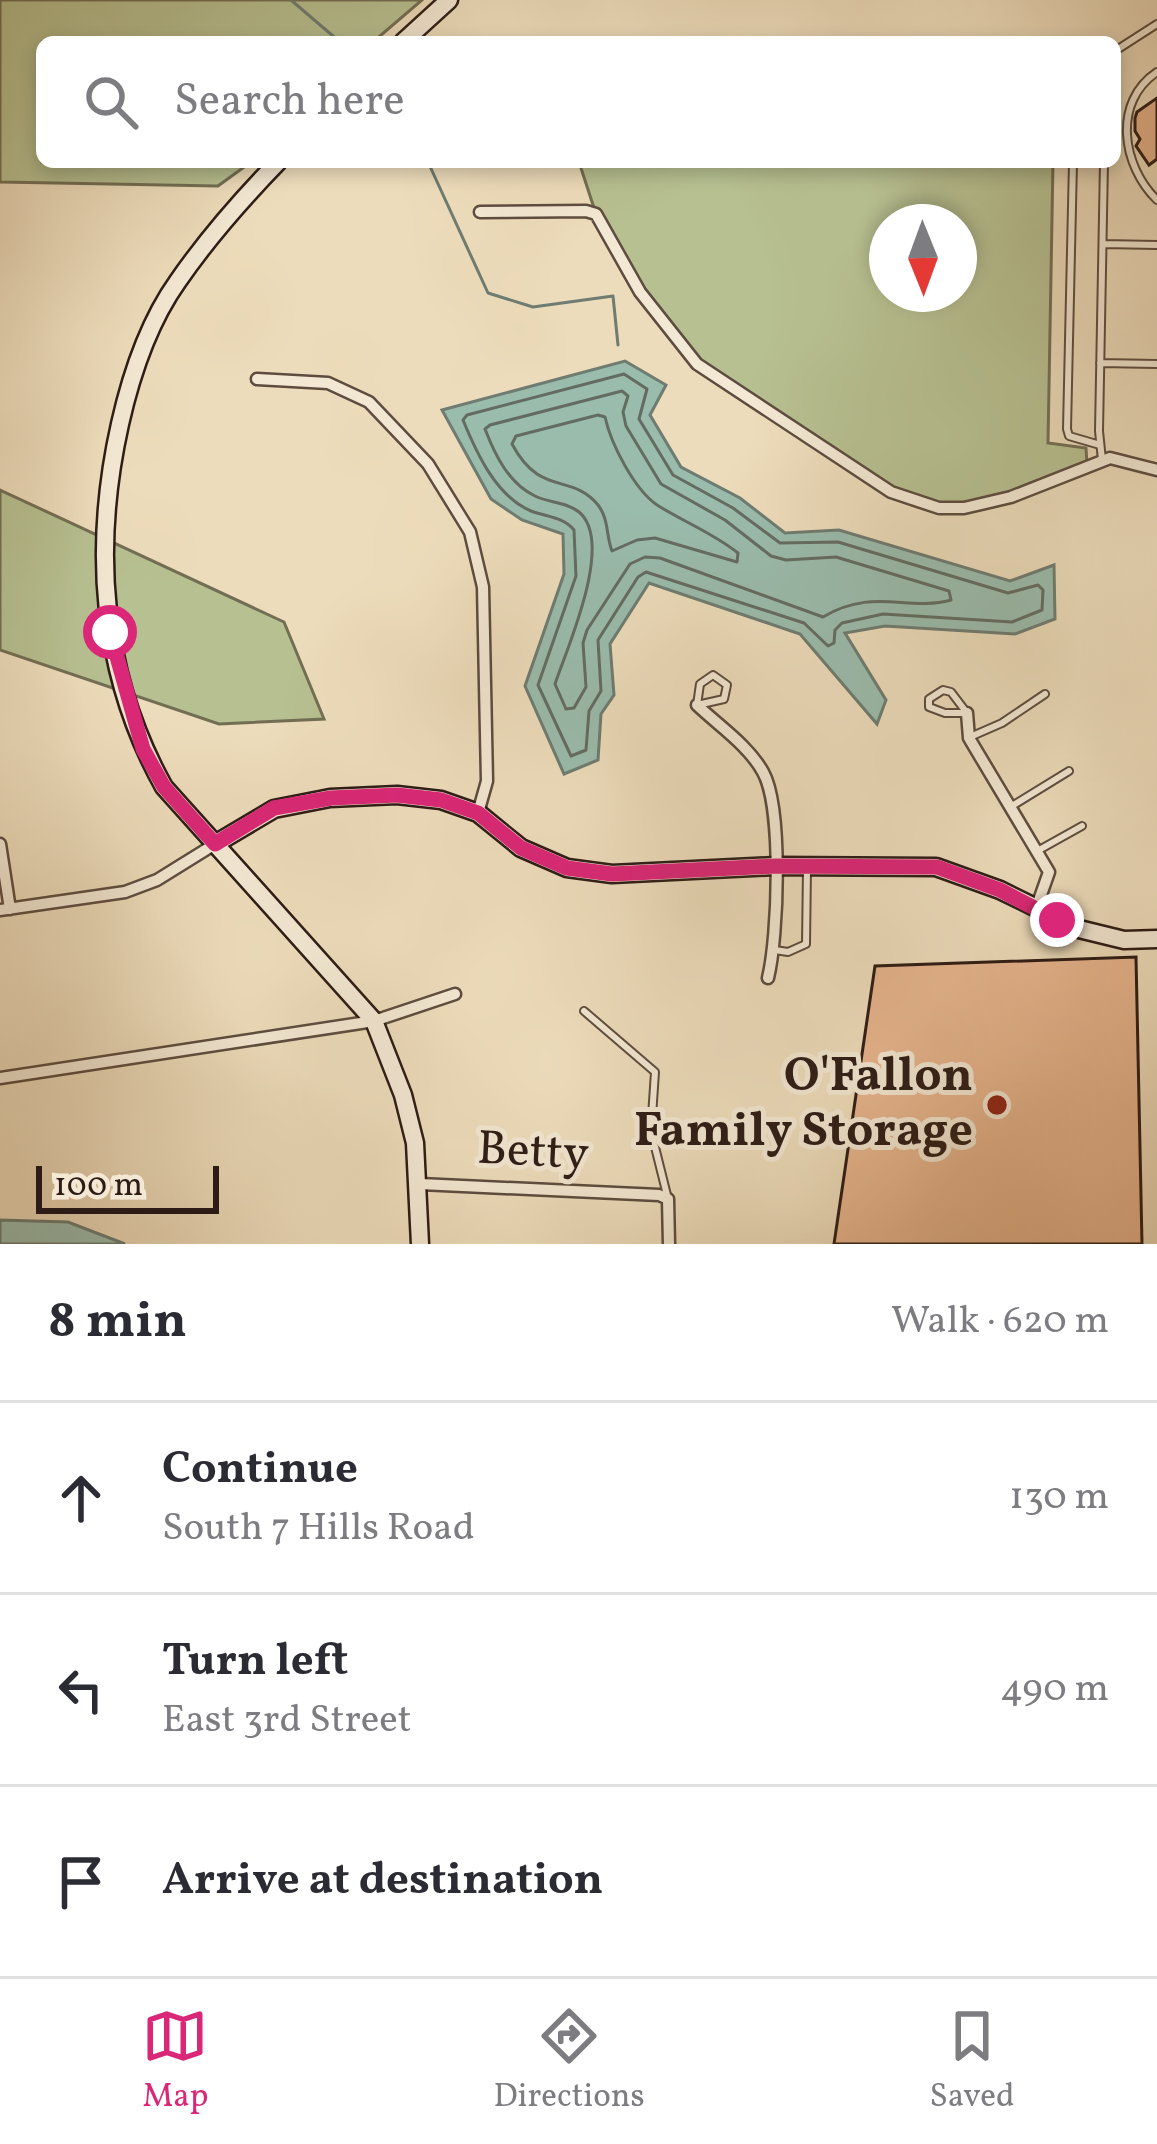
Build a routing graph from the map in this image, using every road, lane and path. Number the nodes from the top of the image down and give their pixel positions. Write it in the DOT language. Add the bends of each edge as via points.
graph roads {
  1 [pos="449,0"];
  2 [pos="1157,24"];
  3 [pos="410,36"];
  4 [pos="1121,47"];
  5 [pos="1157,72"];
  6 [pos="273,168"];
  7 [pos="1073,168"];
  8 [pos="1104,168"];
  9 [pos="1157,200"];
  10 [pos="481,212"];
  11 [pos="1102,244"];
  12 [pos="1157,245"];
  13 [pos="1100,363"];
  14 [pos="1157,364"];
  15 [pos="256,379"];
  16 [pos="1100,445"];
  17 [pos="1102,460"];
  18 [pos="1157,470"];
  19 [pos="1045,694"];
  20 [pos="697,705"];
  21 [pos="967,713"];
  22 [pos="969,738"];
  23 [pos="1069,771"];
  24 [pos="1012,806"];
  25 [pos="478,813"];
  26 [pos="1082,826"];
  27 [pos="0,844"];
  28 [pos="215,844"];
  29 [pos="1039,850"];
  30 [pos="776,866"];
  31 [pos="807,866"];
  32 [pos="1036,909"];
  33 [pos="5,910"];
  34 [pos="1157,939"];
  35 [pos="775,950"];
  36 [pos="768,978"];
  37 [pos="455,994"];
  38 [pos="584,1011"];
  39 [pos="374,1021"];
  40 [pos="0,1078"];
  41 [pos="420,1184"];
  42 [pos="668,1199"];
  43 [pos="421,1244"];
  44 [pos="669,1244"];
  1 -- 3 [label="street"];
  2 -- 4 [label="lane"];
  5 -- 9 [label="lane" via="1128,104 1130,155"];
  6 -- 28 [label="street" via="176,284 138,358 107,480 102,580 125,698 164,787"];
  7 -- 16 [label="lane" via="1067,429"];
  8 -- 11 [label="lane"];
  10 -- 17 [label="street" via="596,214 640,292 697,364 914,502 988,505"];
  11 -- 12 [label="lane"];
  11 -- 13 [label="lane"];
  13 -- 14 [label="lane"];
  13 -- 16 [label="lane"];
  15 -- 25 [label="street" via="328,383 369,402 428,464 470,532 483,587 487,781"];
  16 -- 17 [label="lane"];
  17 -- 18 [label="street"];
  19 -- 22 [label="lane"];
  20 -- 20 [label="lane" via="724,699 727,685 704,677"];
  20 -- 30 [label="street" via="763,771"];
  21 -- 21 [label="lane" via="945,713 928,703 947,690"];
  21 -- 22 [label="street"];
  22 -- 24 [label="street"];
  23 -- 24 [label="lane"];
  24 -- 29 [label="street"];
  25 -- 28 [label="street" via="397,795 331,798 274,808"];
  25 -- 30 [label="street" via="521,848 567,868 612,874"];
  26 -- 29 [label="lane"];
  27 -- 33 [label="street"];
  28 -- 33 [label="street" via="125,892"];
  28 -- 39 [label="street"];
  29 -- 32 [label="street" via="1049,872"];
  30 -- 31 [label="street"];
  30 -- 35 [label="street"];
  31 -- 32 [label="street" via="937,867"];
  31 -- 35 [label="lane" via="806,944"];
  32 -- 34 [label="street" via="1124,940"];
  35 -- 36 [label="street"];
  37 -- 39 [label="street"];
  38 -- 42 [label="lane" via="655,1072 651,1131"];
  39 -- 40 [label="street"];
  39 -- 41 [label="street" via="403,1095"];
  41 -- 42 [label="street, Betty"];
  41 -- 43 [label="street"];
  42 -- 44 [label="street"];
}
